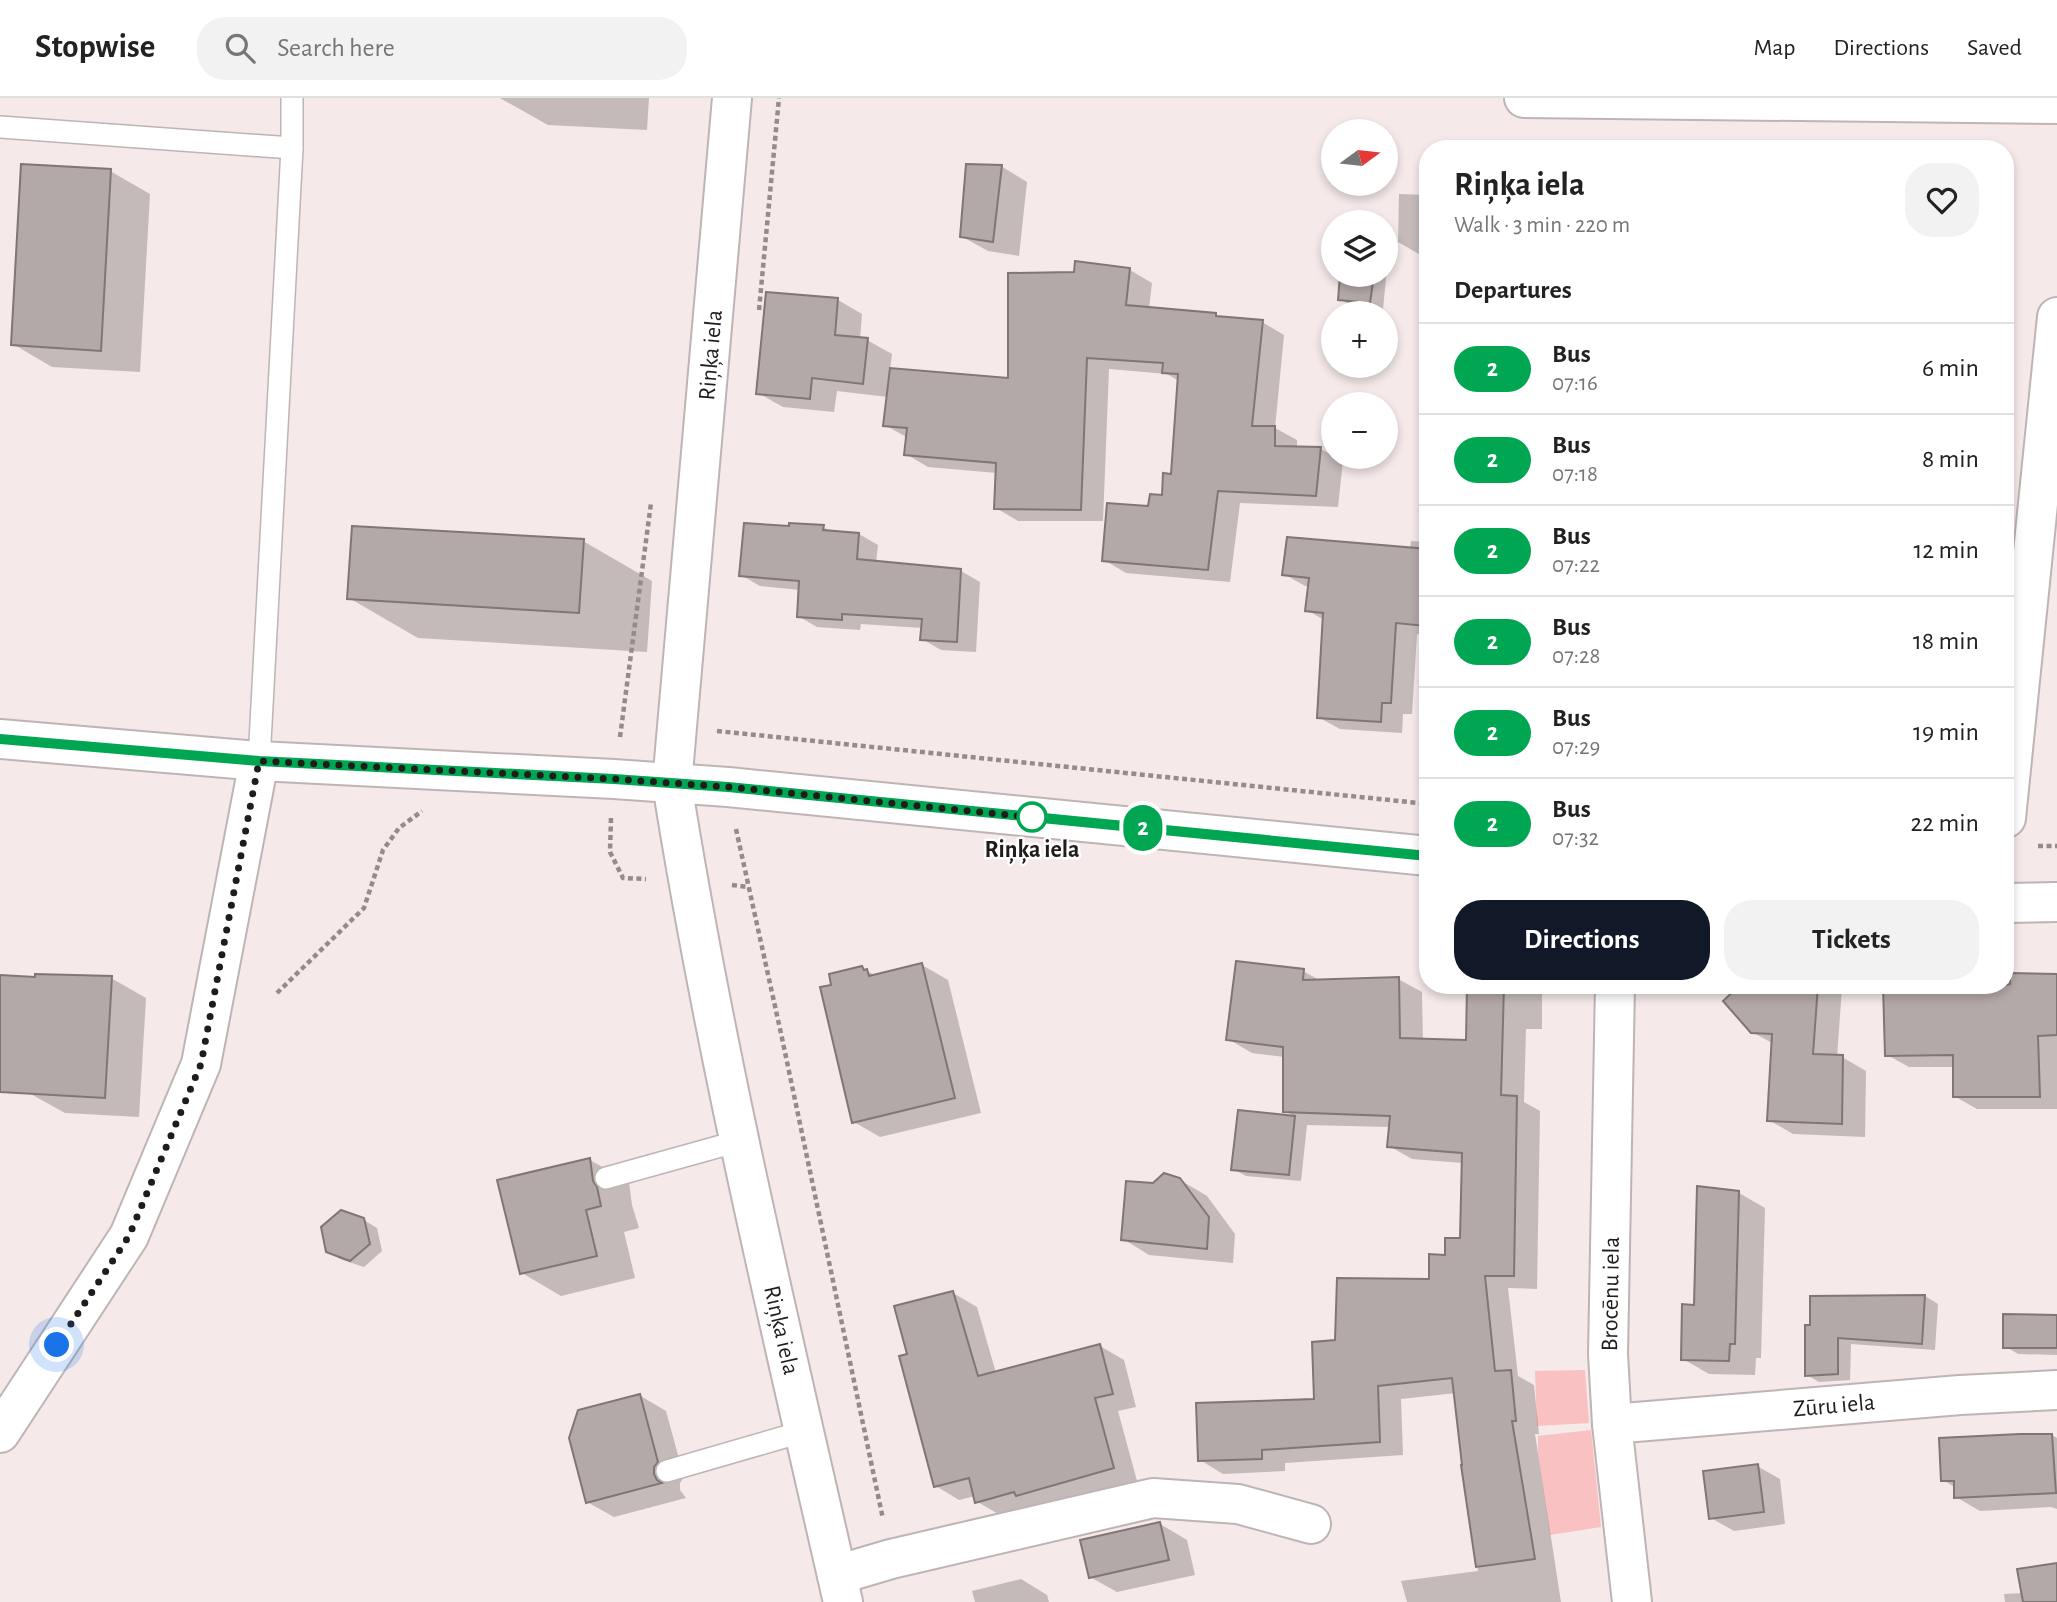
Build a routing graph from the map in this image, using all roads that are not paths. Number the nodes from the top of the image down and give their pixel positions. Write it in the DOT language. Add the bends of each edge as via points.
graph roads {
  1 [pos="292,98"];
  2 [pos="732,98"];
  3 [pos="1524,98"];
  4 [pos="2057,104"];
  5 [pos="0,127"];
  6 [pos="292,148"];
  7 [pos="2057,317"];
  8 [pos="0,739"];
  9 [pos="2014,739"];
  10 [pos="259,761"];
  11 [pos="672,783"];
  12 [pos="1419,855"];
  13 [pos="2057,902"];
  14 [pos="2014,903"];
  15 [pos="1615,994"];
  16 [pos="739,1141"];
  17 [pos="606,1178"];
  18 [pos="2057,1390"];
  19 [pos="1612,1424"];
  20 [pos="805,1432"];
  21 [pos="0,1433"];
  22 [pos="667,1471"];
  23 [pos="1311,1524"];
  24 [pos="840,1588"];
  25 [pos="1632,1602"];
  1 -- 6 [label="lane"];
  2 -- 11 [label="street, Riņķa iela"];
  3 -- 4 [label="street"];
  5 -- 6 [label="lane"];
  6 -- 10 [label="lane"];
  7 -- 9 [label="street"];
  8 -- 10 [label="street"];
  10 -- 11 [label="street"];
  10 -- 21 [label="street" via="201,1064 129,1236"];
  11 -- 12 [label="street"];
  11 -- 16 [label="street, Riņķa iela"];
  13 -- 14 [label="street"];
  15 -- 19 [label="street, Brocēnu iela" via="1608,1353"];
  16 -- 17 [label="lane"];
  16 -- 20 [label="street, Riņķa iela"];
  18 -- 19 [label="street, Zūru iela"];
  19 -- 25 [label="street, Brocēnu iela"];
  20 -- 22 [label="lane"];
  20 -- 24 [label="street, Riņķa iela"];
  23 -- 24 [label="street" via="1238,1504 1153,1499 891,1559"];
}
